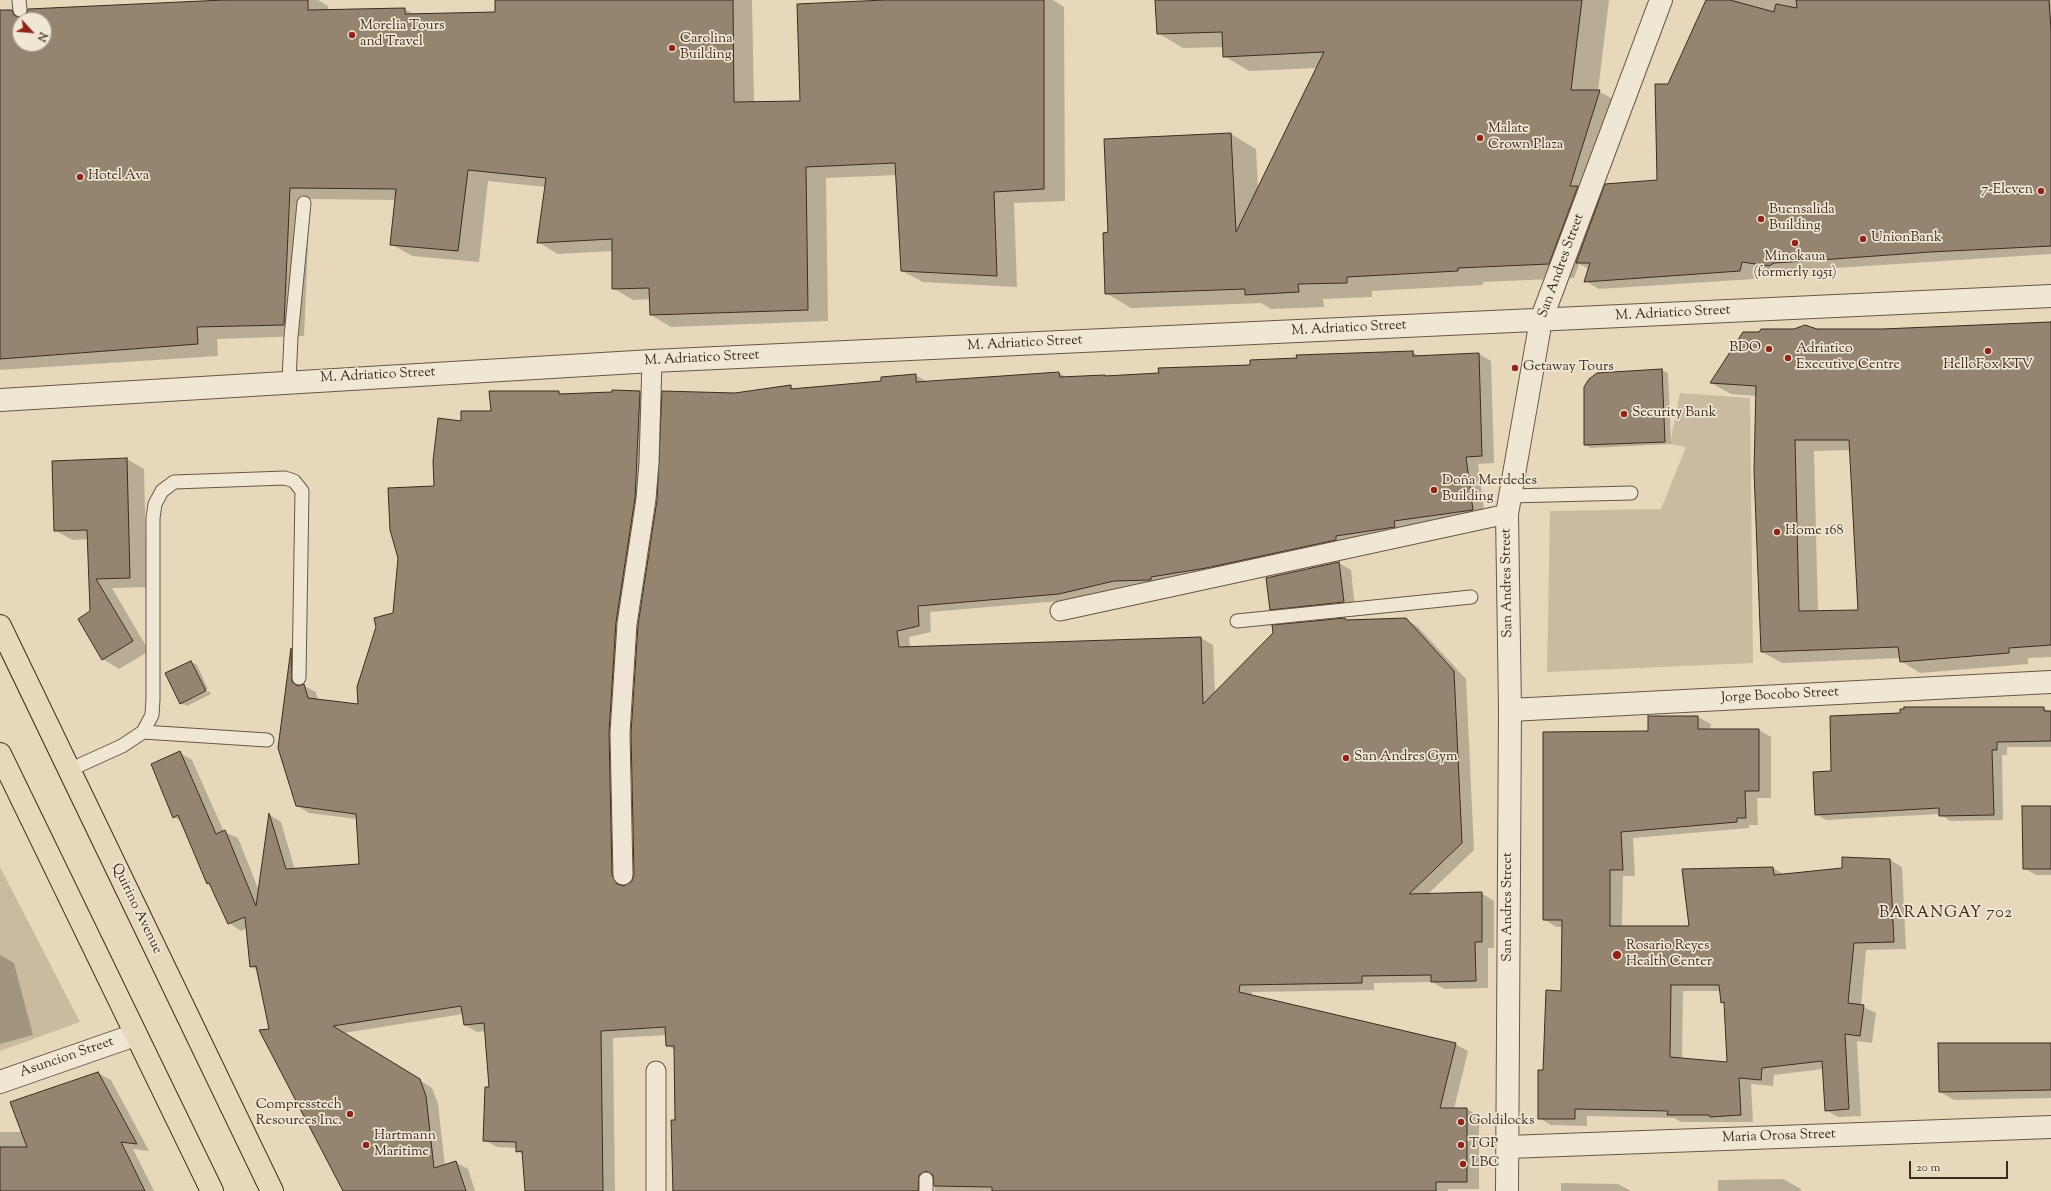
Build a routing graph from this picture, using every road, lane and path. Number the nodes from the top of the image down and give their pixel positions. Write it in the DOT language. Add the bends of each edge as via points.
graph roads {
  1 [pos="1662,0"];
  2 [pos="304,203"];
  3 [pos="2051,296"];
  4 [pos="1541,320"];
  5 [pos="652,361"];
  6 [pos="290,381"];
  7 [pos="0,400"];
  8 [pos="1631,493"];
  9 [pos="1508,505"];
  10 [pos="1471,597"];
  11 [pos="1060,611"];
  12 [pos="1237,622"];
  13 [pos="0,626"];
  14 [pos="300,678"];
  15 [pos="2051,682"];
  16 [pos="1510,710"];
  17 [pos="143,732"];
  18 [pos="266,740"];
  19 [pos="0,754"];
  20 [pos="69,770"];
  21 [pos="623,875"];
  22 [pos="135,1034"];
  23 [pos="656,1071"];
  24 [pos="0,1082"];
  25 [pos="2051,1127"];
  26 [pos="1508,1147"];
  27 [pos="212,1191"];
  28 [pos="272,1191"];
  29 [pos="656,1191"];
  30 [pos="1506,1191"];
  1 -- 4 [label="street, San Andres Street"];
  2 -- 6 [label="lane"];
  3 -- 4 [label="street, M. Adriatico Street"];
  4 -- 5 [label="street, M. Adriatico Street"];
  4 -- 9 [label="street, San Andres Street"];
  5 -- 6 [label="street, M. Adriatico Street"];
  5 -- 21 [label="street" via="650,463 627,624 620,733"];
  6 -- 7 [label="street, M. Adriatico Street"];
  8 -- 9 [label="lane"];
  9 -- 11 [label="street"];
  9 -- 16 [label="street, San Andres Street"];
  10 -- 12 [label="lane"];
  13 -- 20 [label="main road, Quirino Avenue"];
  14 -- 17 [label="lane" via="302,491 294,481 285,478 174,482 162,491 155,504 153,518 153,700 152,715"];
  15 -- 16 [label="street, Jorge Bocobo Street"];
  16 -- 26 [label="street, San Andres Street"];
  17 -- 18 [label="lane"];
  17 -- 20 [label="lane" via="122,746"];
  19 -- 22 [label="main road"];
  20 -- 28 [label="main road, Quirino Avenue"];
  22 -- 24 [label="street, Asuncion Street"];
  22 -- 27 [label="main road"];
  23 -- 29 [label="street"];
  25 -- 26 [label="street, Maria Orosa Street"];
  26 -- 30 [label="street, San Andres Street"];
}
